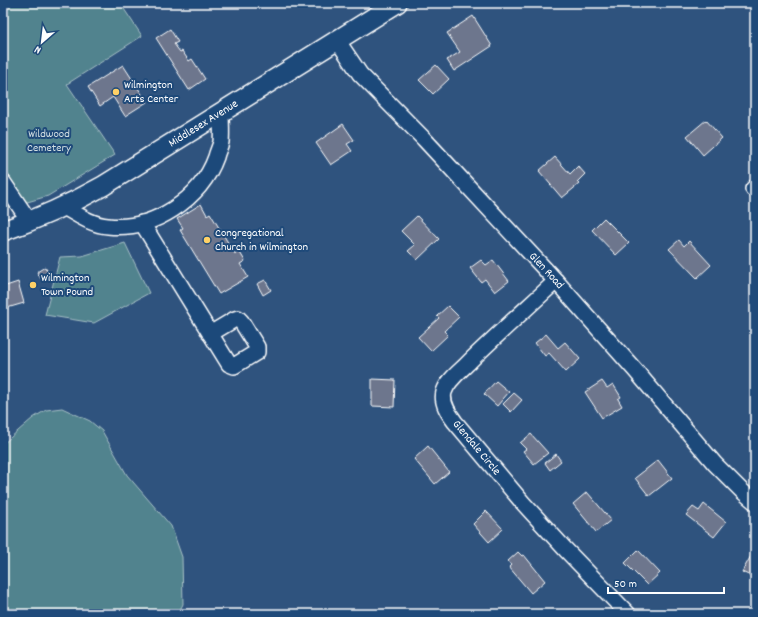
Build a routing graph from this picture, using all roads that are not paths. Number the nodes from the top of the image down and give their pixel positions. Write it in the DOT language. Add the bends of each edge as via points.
graph roads {
  1 [pos="397,3"];
  2 [pos="337,40"];
  3 [pos="221,112"];
  4 [pos="3,182"];
  5 [pos="64,207"];
  6 [pos="30,222"];
  7 [pos="142,223"];
  8 [pos="3,231"];
  9 [pos="556,281"];
  10 [pos="210,334"];
  11 [pos="755,502"];
  12 [pos="628,614"];
  1 -- 2 [label="main road, Middlesex Avenue"];
  2 -- 3 [label="main road, Middlesex Avenue"];
  2 -- 9 [label="street, Glen Road" via="360,74"];
  3 -- 5 [label="main road, Middlesex Avenue" via="103,186"];
  3 -- 7 [label="street" via="220,143 207,176 179,205"];
  4 -- 6 [label="street"];
  5 -- 6 [label="main road, Middlesex Avenue"];
  5 -- 7 [label="street" via="85,219 108,226"];
  6 -- 8 [label="main road, Middlesex Avenue"];
  7 -- 10 [label="street"];
  9 -- 11 [label="street, Glen Road" via="715,464"];
  9 -- 12 [label="street, Glendale Circle" via="453,378 445,389 444,402 455,422 503,479 566,550"];
}
